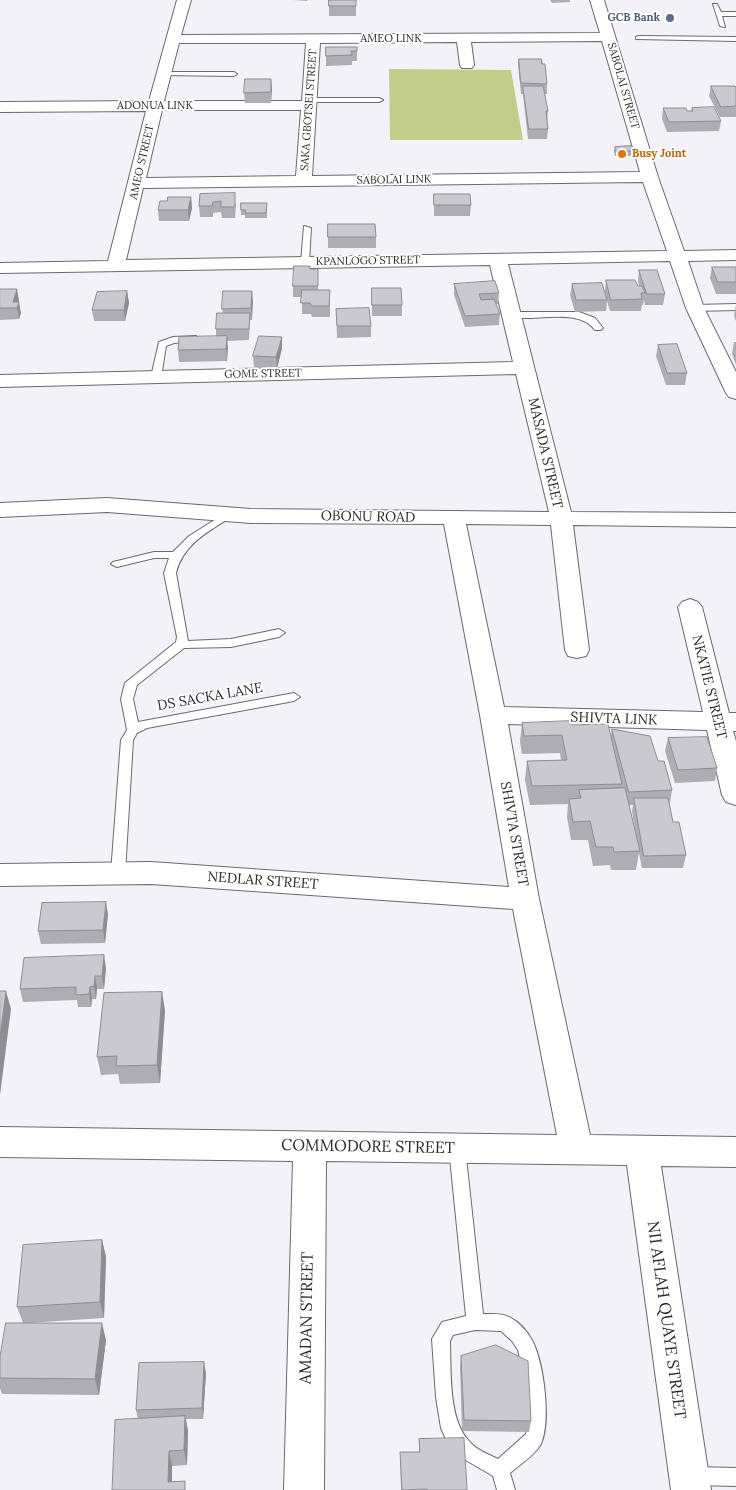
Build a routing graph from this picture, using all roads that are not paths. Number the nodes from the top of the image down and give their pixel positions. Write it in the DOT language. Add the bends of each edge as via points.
graph roads {
  1 [pos="184,0"];
  2 [pos="597,0"];
  3 [pos="715,5"];
  4 [pos="718,14"];
  5 [pos="736,14"];
  6 [pos="723,26"];
  7 [pos="464,38"];
  8 [pos="609,38"];
  9 [pos="638,38"];
  10 [pos="173,39"];
  11 [pos="313,39"];
  12 [pos="736,39"];
  13 [pos="467,65"];
  14 [pos="163,74"];
  15 [pos="234,74"];
  16 [pos="379,100"];
  17 [pos="309,103"];
  18 [pos="155,106"];
  19 [pos="2,111"];
  20 [pos="650,177"];
  21 [pos="304,181"];
  22 [pos="137,183"];
  23 [pos="307,228"];
  24 [pos="736,256"];
  25 [pos="677,257"];
  26 [pos="498,259"];
  27 [pos="305,262"];
  28 [pos="116,266"];
  29 [pos="0,268"];
  30 [pos="736,307"];
  31 [pos="695,308"];
  32 [pos="512,315"];
  33 [pos="598,328"];
  34 [pos="204,339"];
  35 [pos="525,368"];
  36 [pos="156,377"];
  37 [pos="0,381"];
  38 [pos="736,393"];
  39 [pos="0,510"];
  40 [pos="229,514"];
  41 [pos="560,517"];
  42 [pos="454,518"];
  43 [pos="736,520"];
  44 [pos="176,555"];
  45 [pos="117,564"];
  46 [pos="690,607"];
  47 [pos="279,633"];
  48 [pos="182,644"];
  49 [pos="577,650"];
  50 [pos="294,697"];
  51 [pos="493,715"];
  52 [pos="727,722"];
  53 [pos="133,730"];
  54 [pos="736,795"];
  55 [pos="118,873"];
  56 [pos="0,875"];
  57 [pos="525,899"];
  58 [pos="0,1142"];
  59 [pos="310,1146"];
  60 [pos="457,1148"];
  61 [pos="577,1150"];
  62 [pos="642,1150"];
  63 [pos="736,1152"];
  64 [pos="475,1322"];
  65 [pos="500,1470"];
  66 [pos="736,1478"];
  67 [pos="690,1483"];
  68 [pos="304,1490"];
  69 [pos="506,1490"];
  1 -- 10 [label="street, AMEO STREET"];
  2 -- 8 [label="street, SABOLAI STREET"];
  3 -- 4 [label="lane"];
  4 -- 5 [label="lane"];
  4 -- 6 [label="lane"];
  7 -- 8 [label="street, AMEO LINK"];
  7 -- 11 [label="street, AMEO LINK"];
  7 -- 13 [label="street"];
  8 -- 20 [label="street, SABOLAI STREET"];
  9 -- 12 [label="lane"];
  10 -- 11 [label="street, AMEO LINK"];
  10 -- 14 [label="street, AMEO STREET"];
  11 -- 17 [label="street, SAKA GBOTSEI STREET"];
  14 -- 15 [label="lane"];
  14 -- 18 [label="street, AMEO STREET"];
  16 -- 17 [label="lane"];
  17 -- 18 [label="street, ADONUA LINK"];
  17 -- 21 [label="street, SAKA GBOTSEI STREET"];
  18 -- 19 [label="street, ADONUA LINK"];
  18 -- 22 [label="street, AMEO STREET"];
  20 -- 21 [label="street, SABOLAI LINK"];
  20 -- 25 [label="street, SABOLAI STREET"];
  21 -- 22 [label="street, SABOLAI LINK"];
  22 -- 28 [label="street, AMEO STREET"];
  23 -- 27 [label="lane"];
  24 -- 25 [label="street, KPANLOGO STREET"];
  25 -- 26 [label="street, KPANLOGO STREET"];
  25 -- 31 [label="street, SABOLAI STREET"];
  26 -- 27 [label="street, KPANLOGO STREET"];
  26 -- 32 [label="street, MASADA STREET"];
  27 -- 28 [label="street, KPANLOGO STREET"];
  28 -- 29 [label="street, KPANLOGO STREET"];
  30 -- 31 [label="lane"];
  31 -- 38 [label="street, SABOLAI STREET"];
  32 -- 33 [label="lane" via="580,315 592,320"];
  32 -- 35 [label="street, MASADA STREET"];
  34 -- 36 [label="lane" via="173,340 162,344"];
  35 -- 36 [label="street, GOME STREET"];
  35 -- 41 [label="street, MASADA STREET"];
  36 -- 37 [label="street, GOME STREET"];
  39 -- 40 [label="street, OBONU ROAD" via="107,505"];
  40 -- 42 [label="street, OBONU ROAD"];
  40 -- 44 [label="lane" via="187,542"];
  41 -- 42 [label="street, OBONU ROAD"];
  41 -- 43 [label="street, OBONU ROAD"];
  41 -- 49 [label="street, MASADA STREET"];
  42 -- 51 [label="street, SHIVTA STREET"];
  44 -- 45 [label="lane" via="154,555"];
  44 -- 48 [label="lane" via="170,573"];
  46 -- 52 [label="street, NKATIE STREET"];
  47 -- 48 [label="lane" via="220,646"];
  48 -- 53 [label="lane" via="131,683 127,699"];
  50 -- 53 [label="lane, DS SACKA LANE" via="144,724"];
  51 -- 52 [label="street, SHIVTA LINK"];
  51 -- 57 [label="street, SHIVTA STREET"];
  52 -- 54 [label="street, NKATIE STREET"];
  53 -- 55 [label="lane" via="127,740"];
  55 -- 56 [label="street, NEDLAR STREET"];
  55 -- 57 [label="street, NEDLAR STREET"];
  57 -- 61 [label="street, SHIVTA STREET"];
  58 -- 59 [label="street, COMMODORE STREET"];
  59 -- 60 [label="street, COMMODORE STREET"];
  59 -- 68 [label="street, AMADAN STREET"];
  60 -- 61 [label="street, COMMODORE STREET"];
  60 -- 64 [label="lane"];
  61 -- 62 [label="street, COMMODORE STREET"];
  62 -- 63 [label="street, COMMODORE STREET"];
  62 -- 67 [label="street, NII AFLAH QUAYE STREET"];
  64 -- 65 [label="lane" via="448,1328 441,1339 447,1419 452,1435 463,1449"];
  64 -- 65 [label="lane" via="504,1323 518,1335 526,1346 535,1384 538,1423 533,1440"];
  65 -- 69 [label="lane"];
  66 -- 67 [label="lane"];
}
